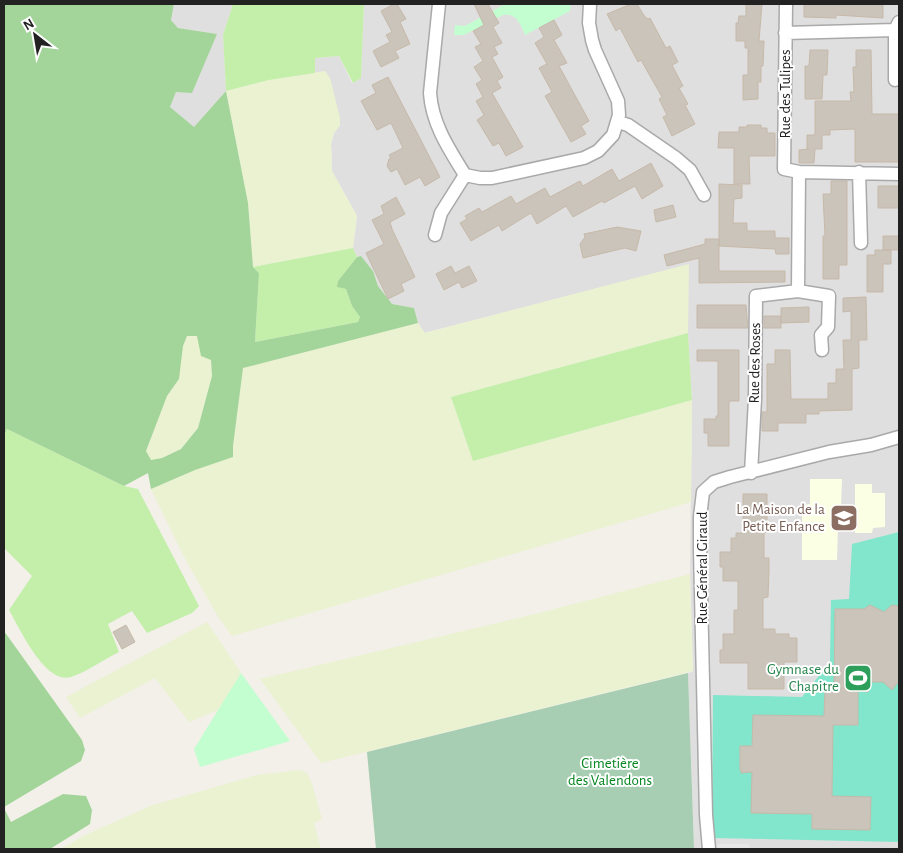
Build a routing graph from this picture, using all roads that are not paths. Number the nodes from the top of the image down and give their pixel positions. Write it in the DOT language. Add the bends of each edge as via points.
graph roads {
  1 [pos="439,4"];
  2 [pos="590,4"];
  3 [pos="786,4"];
  4 [pos="897,26"];
  5 [pos="786,33"];
  6 [pos="895,80"];
  7 [pos="618,122"];
  8 [pos="799,172"];
  9 [pos="859,172"];
  10 [pos="899,174"];
  11 [pos="465,175"];
  12 [pos="704,195"];
  13 [pos="435,235"];
  14 [pos="861,243"];
  15 [pos="798,291"];
  16 [pos="822,350"];
  17 [pos="899,437"];
  18 [pos="751,473"];
  19 [pos="709,849"];
  1 -- 11 [label="street" via="430,101 444,138"];
  2 -- 7 [label="street" via="589,23 594,50 616,94"];
  3 -- 5 [label="street, Rue des Tulipes"];
  4 -- 5 [label="street"];
  4 -- 6 [label="street"];
  5 -- 8 [label="street, Rue des Tulipes" via="784,169"];
  7 -- 11 [label="street" via="604,146 584,158 492,178"];
  7 -- 12 [label="street" via="628,125 676,158 690,170"];
  8 -- 9 [label="street"];
  8 -- 15 [label="street"];
  9 -- 10 [label="street"];
  9 -- 14 [label="street"];
  11 -- 13 [label="street" via="441,213"];
  15 -- 16 [label="street, Rue des Roses" via="829,296 828,327 821,335"];
  15 -- 18 [label="street, Rue des Roses" via="756,296"];
  17 -- 18 [label="street, Rue Général Giraud"];
  18 -- 19 [label="street, Rue Général Giraud" via="714,482 704,492 700,517"];
}
